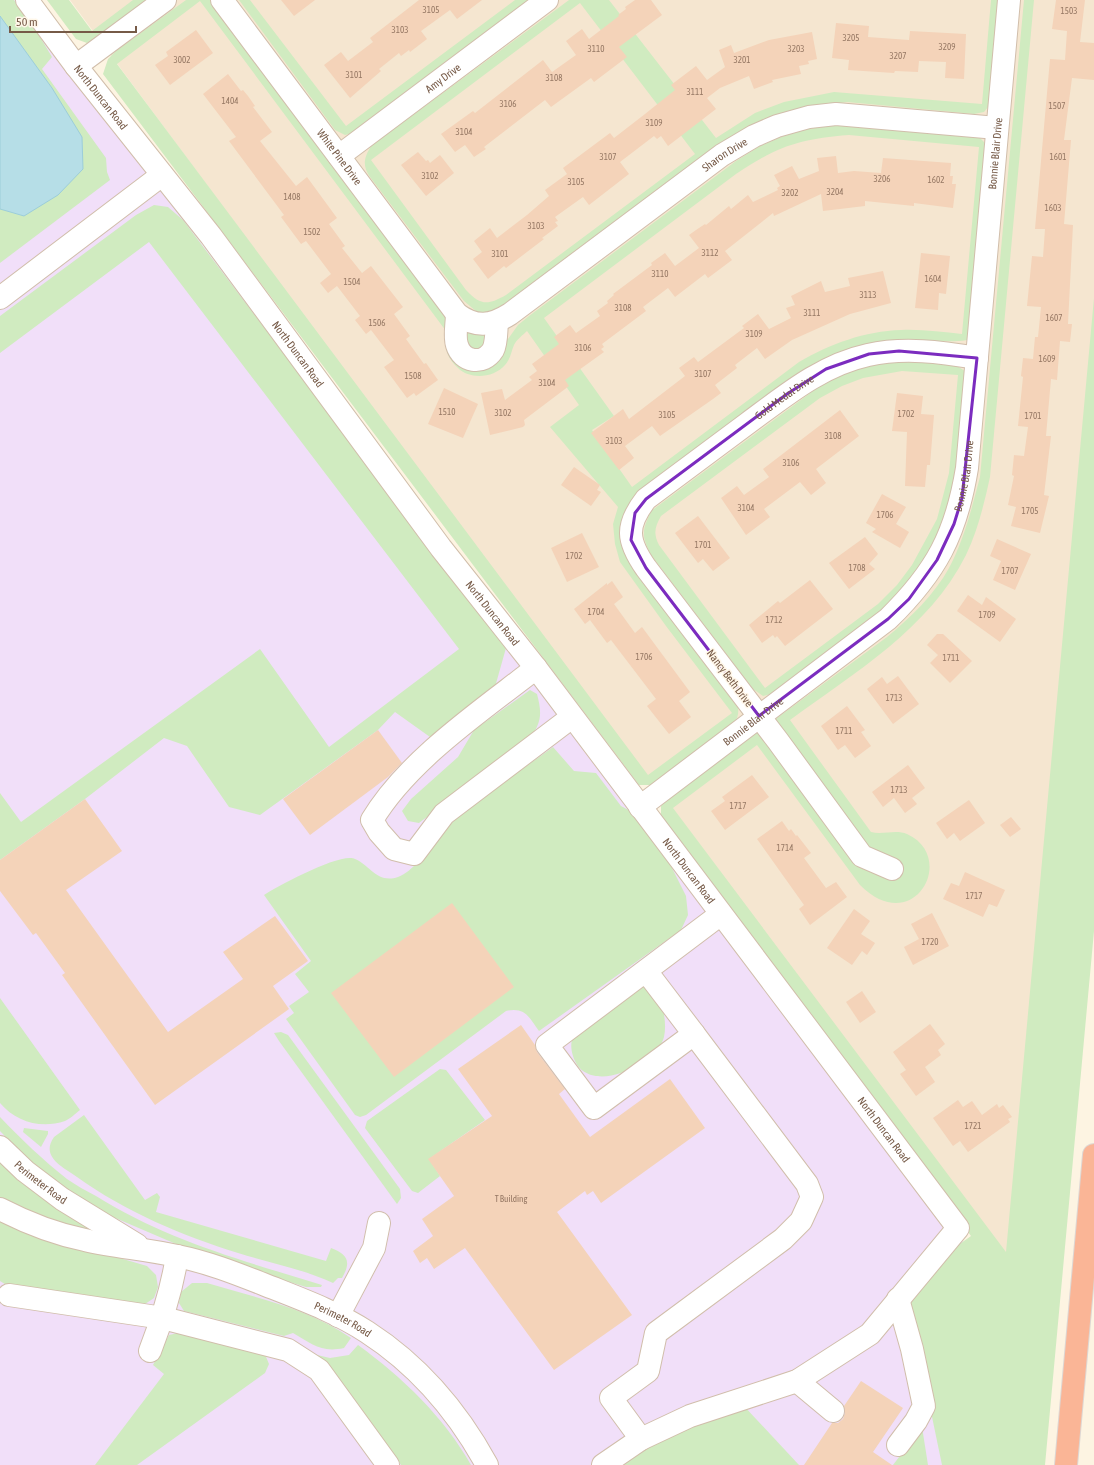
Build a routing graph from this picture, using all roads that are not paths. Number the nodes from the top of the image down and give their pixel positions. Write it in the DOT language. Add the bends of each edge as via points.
graph roads {
  1 [pos="27,0"];
  2 [pos="164,0"];
  3 [pos="222,0"];
  4 [pos="547,0"];
  5 [pos="1009,0"];
  6 [pos="76,66"];
  7 [pos="997,128"];
  8 [pos="339,156"];
  9 [pos="162,175"];
  10 [pos="0,298"];
  11 [pos="466,319"];
  12 [pos="497,322"];
  13 [pos="977,358"];
  14 [pos="630,527"];
  15 [pos="536,668"];
  16 [pos="759,716"];
  17 [pos="572,717"];
  18 [pos="640,807"];
  19 [pos="892,870"];
  20 [pos="722,914"];
  21 [pos="646,971"];
  22 [pos="694,1034"];
  23 [pos="0,1147"];
  24 [pos="1094,1155"];
  25 [pos="0,1209"];
  26 [pos="379,1223"];
  27 [pos="147,1251"];
  28 [pos="177,1256"];
  29 [pos="8,1295"];
  30 [pos="898,1299"];
  31 [pos="338,1316"];
  32 [pos="163,1318"];
  33 [pos="150,1351"];
  34 [pos="798,1381"];
  35 [pos="833,1411"];
  36 [pos="641,1439"];
  37 [pos="898,1445"];
  38 [pos="388,1465"];
  39 [pos="487,1465"];
  40 [pos="604,1465"];
  41 [pos="1066,1465"];
  1 -- 6 [label="street, North Duncan Road"];
  2 -- 6 [label="street"];
  3 -- 8 [label="street, White Pine Drive"];
  4 -- 8 [label="street, Amy Drive"];
  5 -- 7 [label="street, Bonnie Blair Drive"];
  6 -- 9 [label="street, North Duncan Road"];
  7 -- 12 [label="street, Sharon Drive" via="836,114 808,117 777,126 731,149"];
  7 -- 13 [label="street, Bonnie Blair Drive"];
  8 -- 11 [label="street, White Pine Drive"];
  9 -- 10 [label="street"];
  9 -- 15 [label="street, North Duncan Road" via="211,236 441,548"];
  11 -- 12 [label="street, Sharon Drive" via="488,325"];
  11 -- 12 [label="street" via="456,343 464,357 475,360 486,357 492,350 496,341"];
  13 -- 14 [label="street, Gold Medal Drive" via="899,350 869,354 826,370 787,394 646,499 635,513"];
  13 -- 16 [label="street, Bonnie Blair Drive" via="962,498 954,524 937,560 909,599 888,619"];
  14 -- 16 [label="street, Nancy Beth Drive" via="636,554"];
  15 -- 17 [label="street, North Duncan Road"];
  15 -- 17 [label="street" via="429,752 382,803 372,820 379,832 394,849 414,854 444,814"];
  16 -- 18 [label="street, Bonnie Blair Drive"];
  16 -- 19 [label="street, Nancy Beth Drive" via="862,856"];
  17 -- 18 [label="street, North Duncan Road"];
  18 -- 20 [label="street, North Duncan Road"];
  20 -- 21 [label="street"];
  20 -- 30 [label="street, North Duncan Road" via="958,1228"];
  21 -- 22 [label="street"];
  21 -- 22 [label="street" via="546,1045 594,1108"];
  22 -- 36 [label="street" via="807,1184 812,1198 801,1221 783,1239 656,1333 648,1371 611,1398"];
  23 -- 27 [label="street, Perimeter Road" via="25,1171 62,1199"];
  24 -- 41 [label="highway"];
  25 -- 27 [label="street, Perimeter Road" via="56,1233"];
  26 -- 31 [label="street" via="374,1248"];
  27 -- 28 [label="street, Perimeter Road"];
  28 -- 31 [label="street, Perimeter Road" via="212,1265 308,1301"];
  28 -- 32 [label="street"];
  29 -- 32 [label="street"];
  30 -- 34 [label="street" via="870,1334"];
  30 -- 37 [label="street" via="924,1406"];
  31 -- 39 [label="street, Perimeter Road" via="367,1332 403,1359 431,1386 455,1414"];
  32 -- 33 [label="street"];
  32 -- 38 [label="street" via="288,1350 319,1370"];
  34 -- 35 [label="street"];
  34 -- 36 [label="street" via="690,1416"];
  36 -- 40 [label="street"];
}
